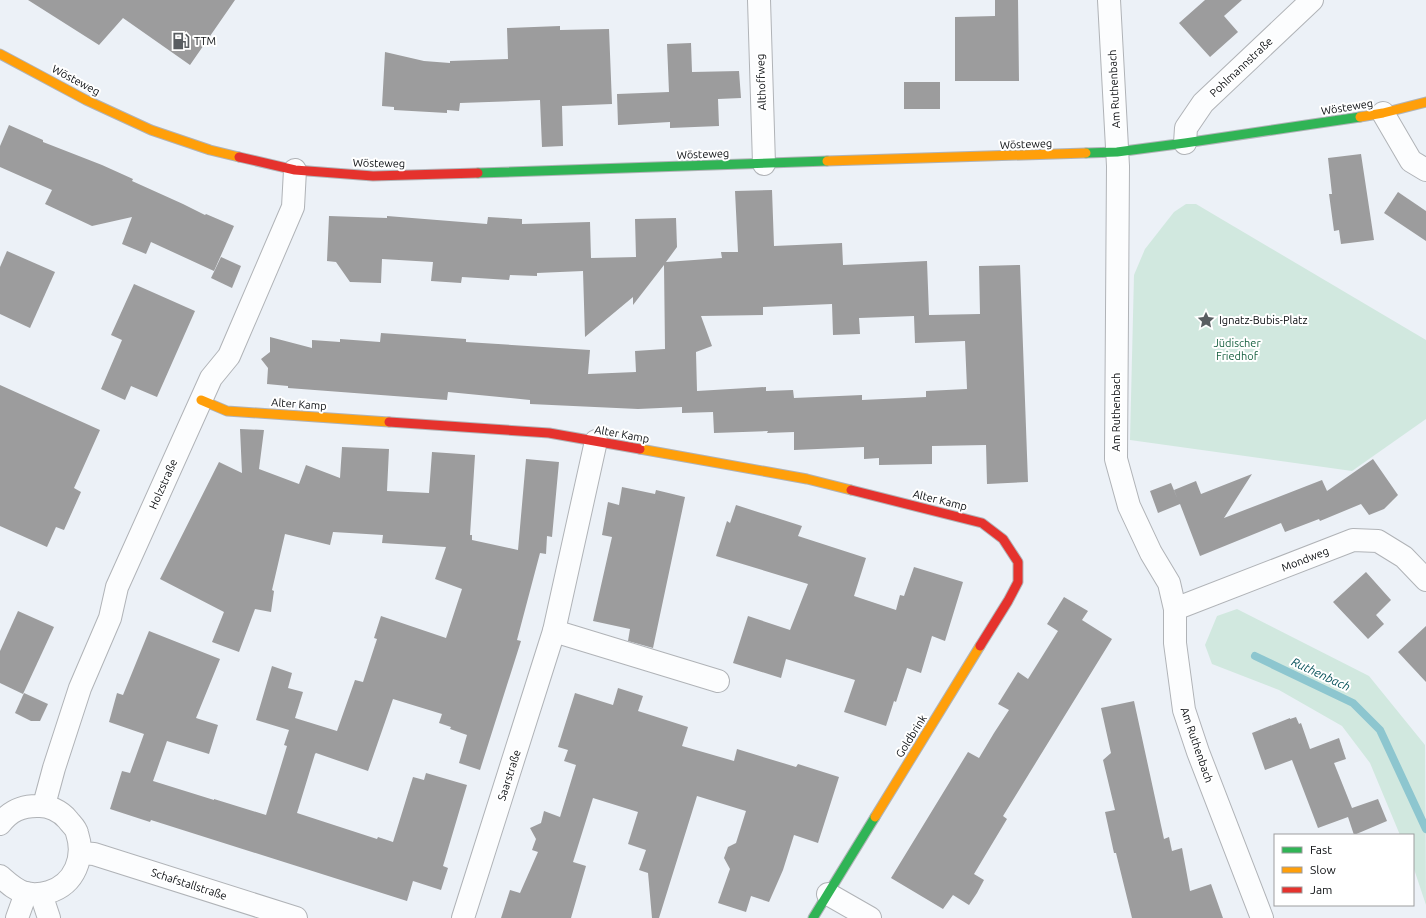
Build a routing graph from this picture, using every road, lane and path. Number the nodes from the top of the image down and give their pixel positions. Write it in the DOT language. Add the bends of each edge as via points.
graph roads {
  1 [pos="758,0"];
  2 [pos="1109,0"];
  3 [pos="1312,0"];
  4 [pos="0,54"];
  5 [pos="1426,102"];
  6 [pos="1383,113"];
  7 [pos="1185,143"];
  8 [pos="1118,152"];
  9 [pos="764,164"];
  10 [pos="295,170"];
  11 [pos="1426,170"];
  12 [pos="200,400"];
  13 [pos="596,441"];
  14 [pos="1018,562"];
  15 [pos="1426,580"];
  16 [pos="1175,609"];
  17 [pos="554,631"];
  18 [pos="718,681"];
  19 [pos="44,805"];
  20 [pos="2,818"];
  21 [pos="81,853"];
  22 [pos="0,876"];
  23 [pos="33,894"];
  24 [pos="828,894"];
  25 [pos="17,918"];
  26 [pos="49,918"];
  27 [pos="296,918"];
  28 [pos="463,918"];
  29 [pos="814,918"];
  30 [pos="870,918"];
  31 [pos="1262,918"];
  1 -- 9 [label="street, Althoffweg"];
  2 -- 8 [label="street, Am Ruthenbach"];
  3 -- 7 [label="street, Pohlmannstraße" via="1203,103 1186,128"];
  4 -- 10 [label="street, Wösteweg" via="86,100 151,130 210,150"];
  5 -- 6 [label="street, Wösteweg"];
  6 -- 7 [label="street, Wösteweg"];
  6 -- 11 [label="street" via="1411,161"];
  7 -- 8 [label="street, Wösteweg"];
  8 -- 9 [label="street, Wösteweg"];
  8 -- 16 [label="street, Am Ruthenbach" via="1116,459 1129,506 1151,553 1169,583"];
  9 -- 10 [label="street, Wösteweg" via="373,176"];
  10 -- 12 [label="street, Holzstraße" via="293,207 229,356 211,378"];
  12 -- 13 [label="street, Alter Kamp" via="227,411 549,433"];
  12 -- 19 [label="street, Holzstraße" via="117,587 110,618 80,688"];
  13 -- 14 [label="street, Alter Kamp" via="807,479 982,523 1003,539"];
  13 -- 17 [label="street, Saarstraße"];
  14 -- 24 [label="street, Goldbrink" via="1018,582 1008,601"];
  15 -- 16 [label="street, Mondweg" via="1404,557 1378,541 1352,540"];
  16 -- 31 [label="street, Am Ruthenbach" via="1175,643 1184,710"];
  17 -- 18 [label="street"];
  17 -- 28 [label="street, Saarstraße"];
  19 -- 20 [label="street" via="23,806"];
  19 -- 21 [label="street" via="64,814 77,832"];
  21 -- 23 [label="street" via="77,868 68,881 56,890"];
  21 -- 27 [label="street, Schafstallstraße" via="94,854"];
  22 -- 23 [label="street" via="11,886"];
  23 -- 25 [label="street"];
  23 -- 26 [label="street"];
  24 -- 29 [label="street, Goldbrink"];
  24 -- 30 [label="street"];
}
